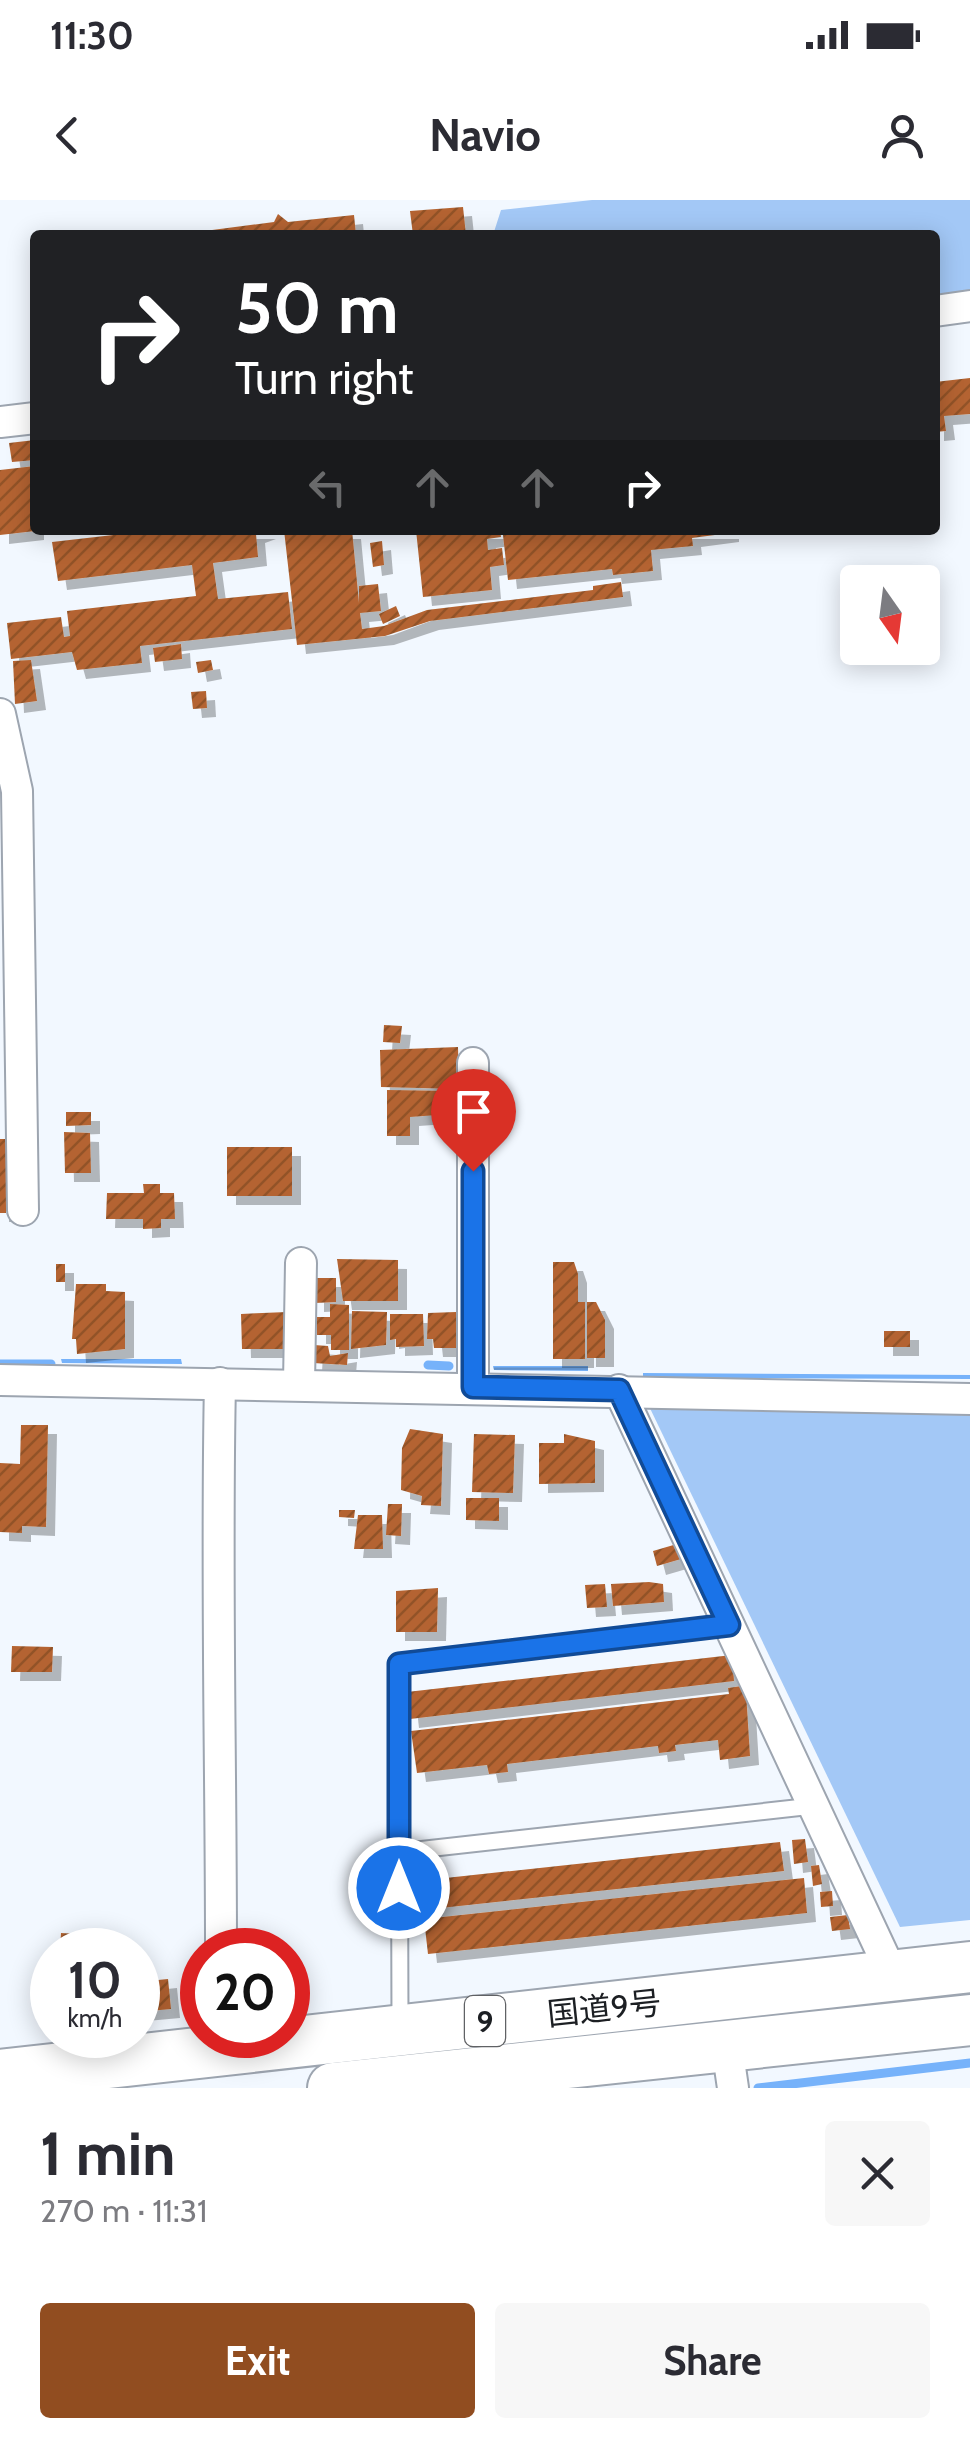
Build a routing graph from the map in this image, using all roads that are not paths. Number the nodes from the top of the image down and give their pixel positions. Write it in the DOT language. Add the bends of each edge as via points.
graph roads {
  1 [pos="970,306"];
  2 [pos="940,309"];
  3 [pos="30,419"];
  4 [pos="0,422"];
  5 [pos="0,714"];
  6 [pos="473,1063"];
  7 [pos="24,1210"];
  8 [pos="301,1263"];
  9 [pos="0,1380"];
  10 [pos="220,1383"];
  11 [pos="299,1384"];
  12 [pos="473,1387"];
  13 [pos="619,1390"];
  14 [pos="970,1398"];
  15 [pos="729,1625"];
  16 [pos="814,1806"];
  17 [pos="399,1852"];
  18 [pos="220,1928"];
  19 [pos="970,1967"];
  20 [pos="893,1976"];
  21 [pos="970,2020"];
  22 [pos="400,2030"];
  23 [pos="310,2036"];
  24 [pos="180,2049"];
  25 [pos="730,2068"];
  26 [pos="0,2074"];
  27 [pos="333,2088"];
  1 -- 2 [label="street"];
  3 -- 4 [label="street"];
  5 -- 7 [label="street" via="17,790"];
  6 -- 12 [label="street"];
  8 -- 11 [label="street"];
  9 -- 10 [label="street"];
  10 -- 11 [label="street"];
  10 -- 18 [label="street" via="215,1604"];
  11 -- 12 [label="street"];
  12 -- 13 [label="street"];
  13 -- 14 [label="street"];
  13 -- 15 [label="street"];
  15 -- 16 [label="street"];
  15 -- 17 [label="lane" via="399,1664"];
  16 -- 17 [label="lane"];
  16 -- 20 [label="street"];
  17 -- 22 [label="lane"];
  19 -- 20 [label="highway, 国道9号 / 9"];
  20 -- 22 [label="highway, 国道9号 / 9"];
  21 -- 25 [label="highway, 国道9号 / 9"];
  22 -- 23 [label="highway, 国道9号 / 9"];
  24 -- 26 [label="highway, 国道9号 / 9"];
  25 -- 27 [label="highway, 国道9号 / 9"];
}
